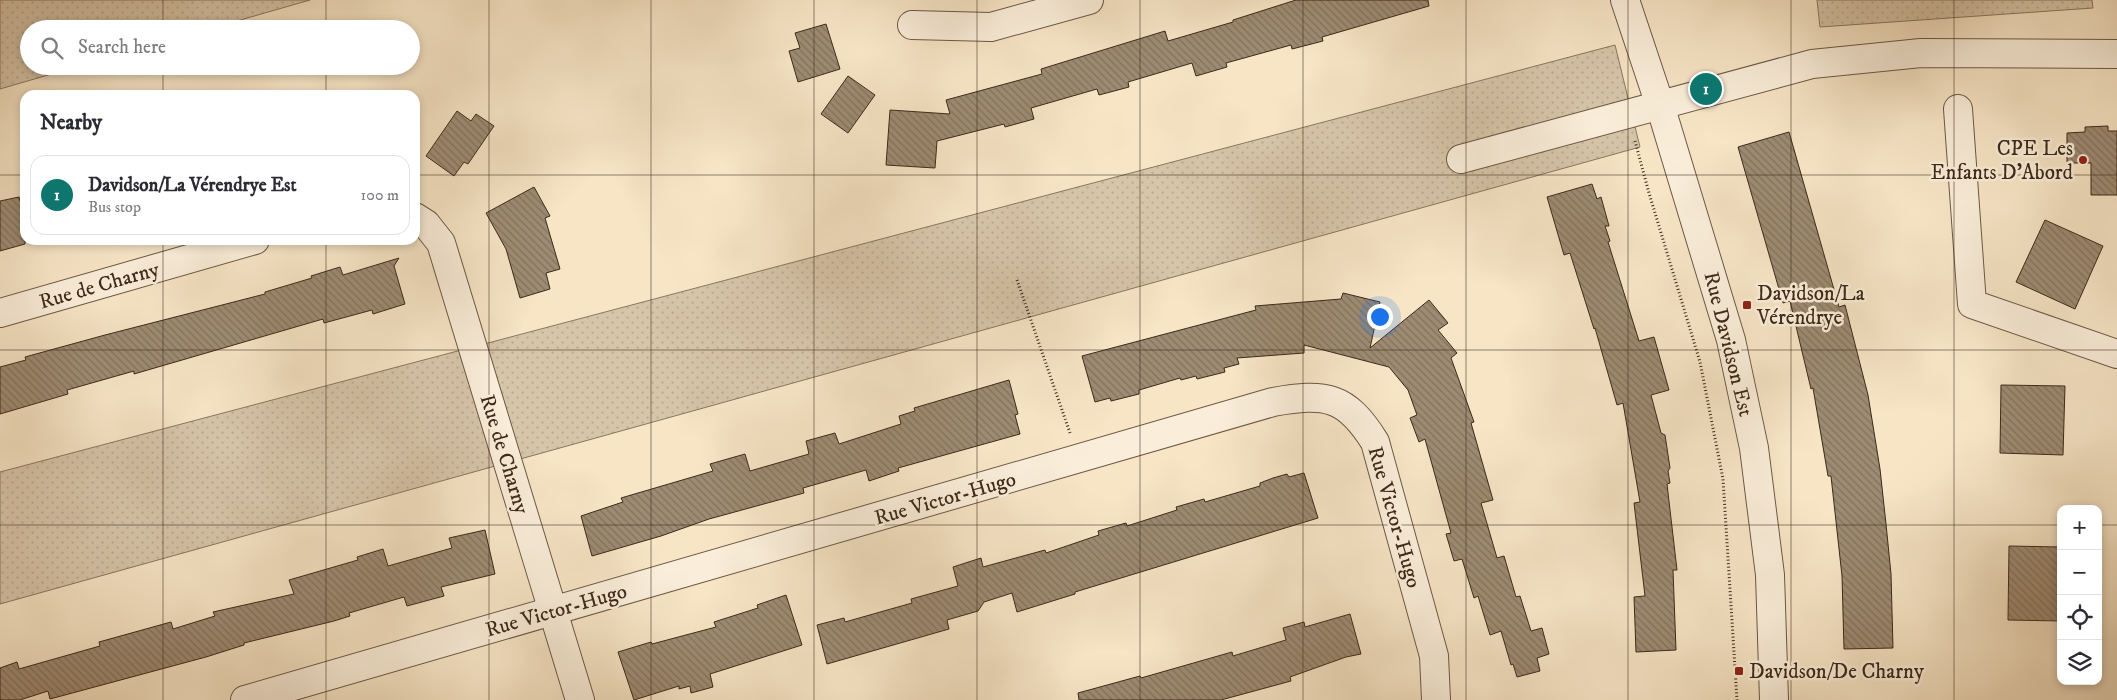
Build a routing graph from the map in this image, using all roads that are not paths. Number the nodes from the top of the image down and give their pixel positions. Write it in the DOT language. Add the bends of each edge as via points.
graph roads {
  1 [pos="1089,0"];
  2 [pos="1625,0"];
  3 [pos="912,25"];
  4 [pos="2117,54"];
  5 [pos="1660,105"];
  6 [pos="1958,109"];
  7 [pos="1461,159"];
  8 [pos="420,220"];
  9 [pos="238,245"];
  10 [pos="0,313"];
  11 [pos="2117,354"];
  12 [pos="553,611"];
  13 [pos="260,698"];
  14 [pos="580,700"];
  15 [pos="1436,700"];
  16 [pos="1774,700"];
  1 -- 3 [label="street" via="991,27"];
  2 -- 5 [label="street, Rue Davidson Est"];
  4 -- 5 [label="street" via="1921,53 1812,64"];
  5 -- 7 [label="street"];
  5 -- 16 [label="street, Rue Davidson Est" via="1731,340 1754,448 1770,575"];
  6 -- 11 [label="street" via="1972,304"];
  8 -- 12 [label="street, Rue de Charny" via="441,243"];
  9 -- 10 [label="street, Rue de Charny"];
  12 -- 13 [label="street, Rue Victor-Hugo"];
  12 -- 14 [label="street, Rue de Charny"];
  12 -- 15 [label="street, Rue Victor-Hugo" via="1273,402 1324,399 1344,405 1362,421 1376,442 1434,656"];
}
